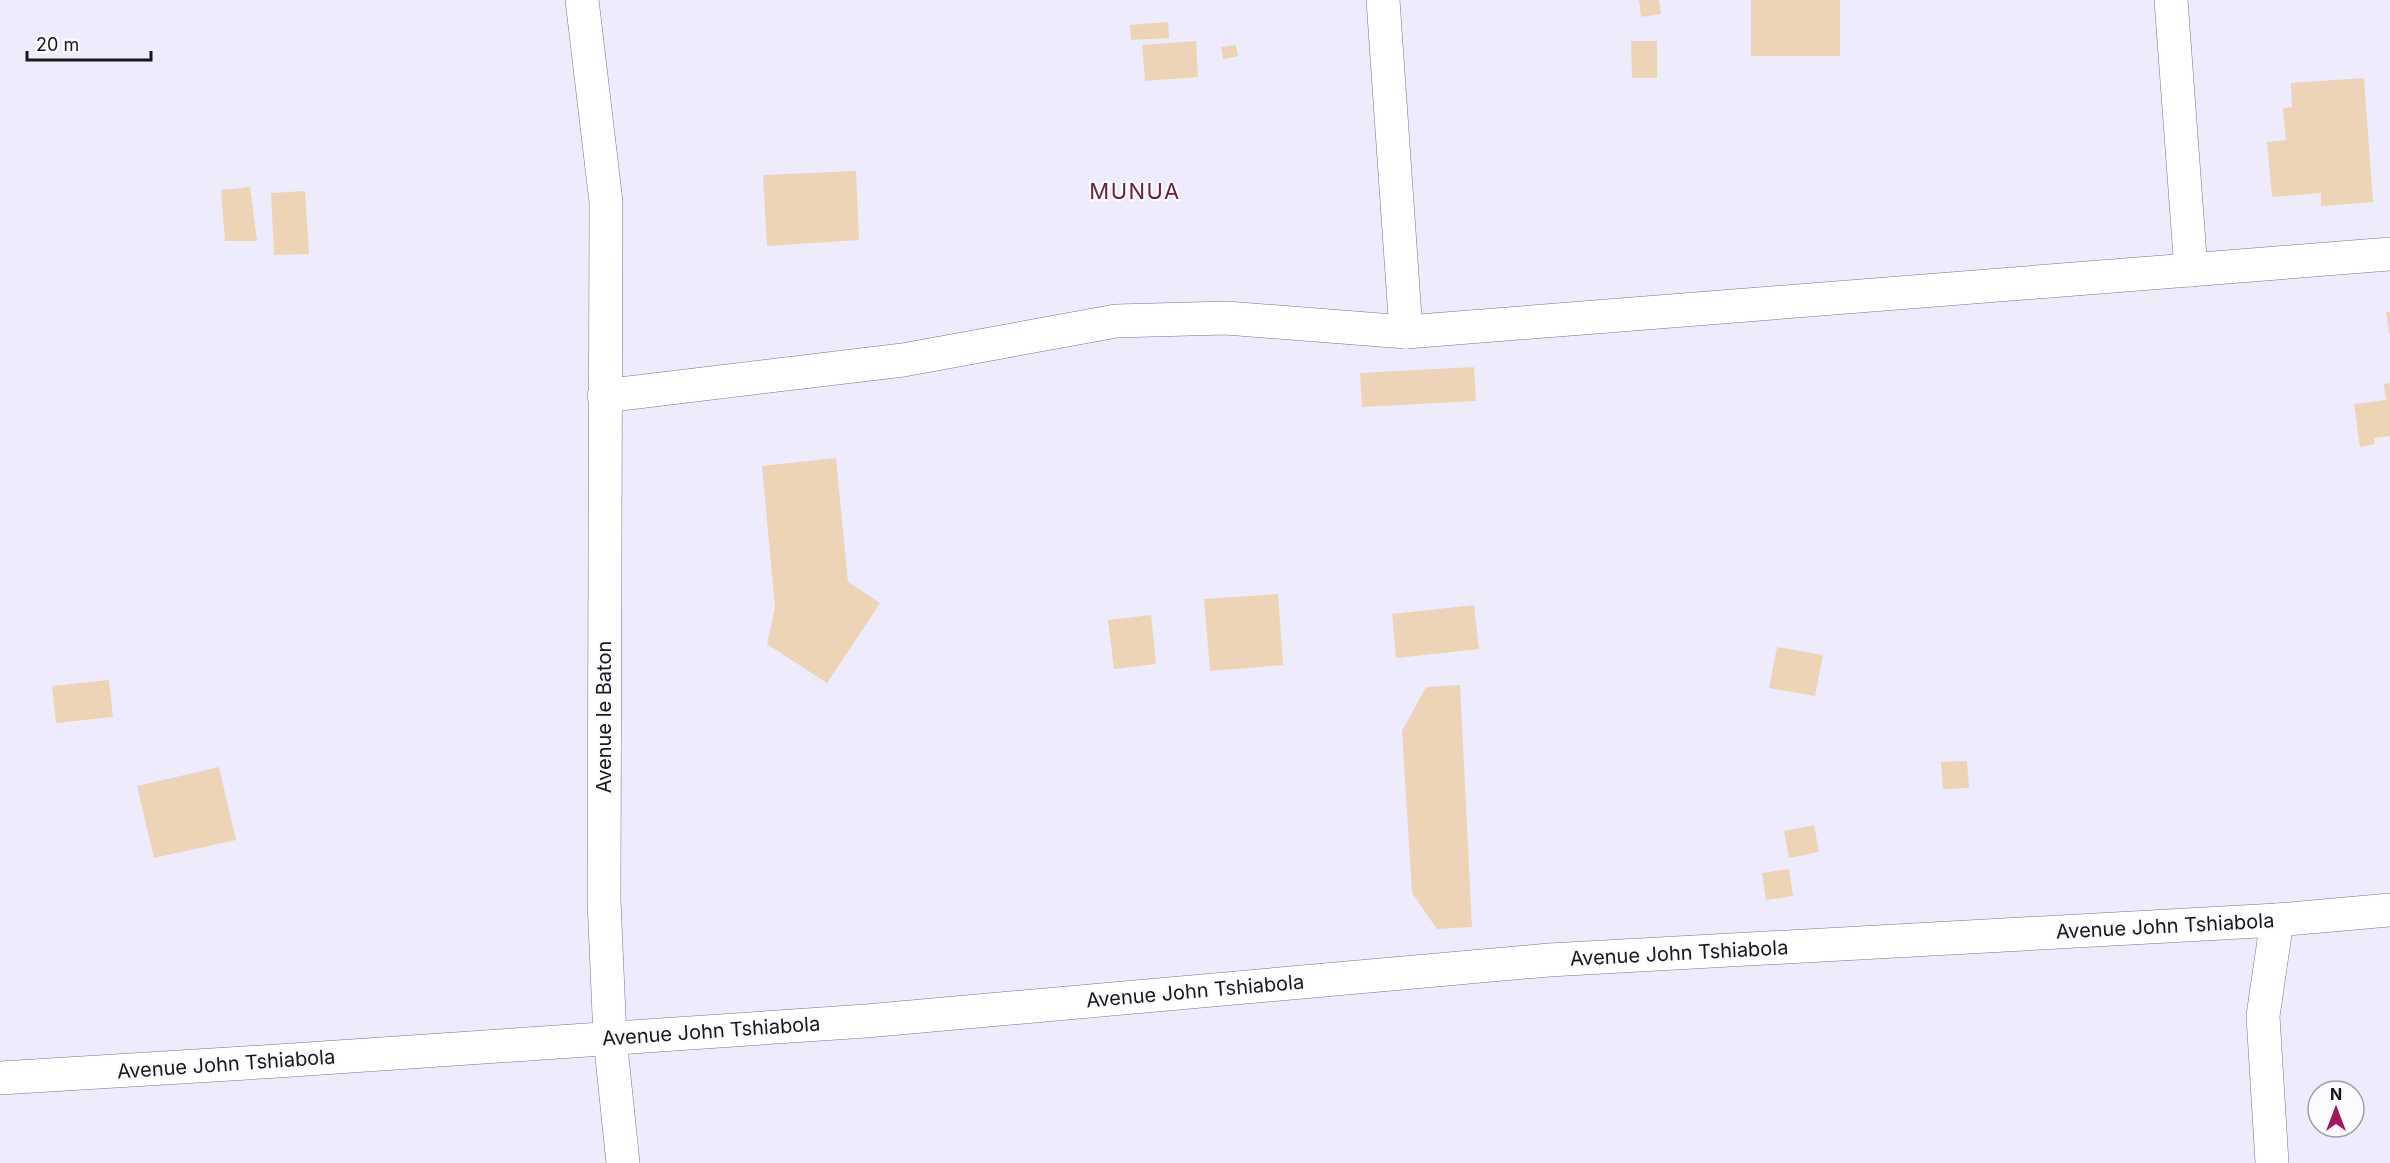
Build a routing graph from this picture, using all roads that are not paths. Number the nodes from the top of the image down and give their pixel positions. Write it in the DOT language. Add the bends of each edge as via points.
graph roads {
  1 [pos="582,0"];
  2 [pos="1383,0"];
  3 [pos="2171,0"];
  4 [pos="2390,254"];
  5 [pos="2191,270"];
  6 [pos="1406,332"];
  7 [pos="604,396"];
  8 [pos="2390,910"];
  9 [pos="2277,920"];
  10 [pos="610,1038"];
  11 [pos="0,1078"];
  12 [pos="624,1163"];
  13 [pos="2272,1163"];
  1 -- 7 [label="street, Avenue le Baton" via="606,202"];
  2 -- 6 [label="street"];
  3 -- 5 [label="street"];
  4 -- 5 [label="street"];
  5 -- 6 [label="street"];
  6 -- 7 [label="street" via="1226,318 1116,321 903,360"];
  7 -- 10 [label="street, Avenue le Baton" via="604,900"];
  8 -- 9 [label="street, Avenue John Tshiabola"];
  9 -- 10 [label="street, Avenue John Tshiabola" via="1549,960 866,1021"];
  9 -- 13 [label="street" via="2263,1016"];
  10 -- 11 [label="street, Avenue John Tshiabola"];
  10 -- 12 [label="street, Avenue le Baton"];
}
